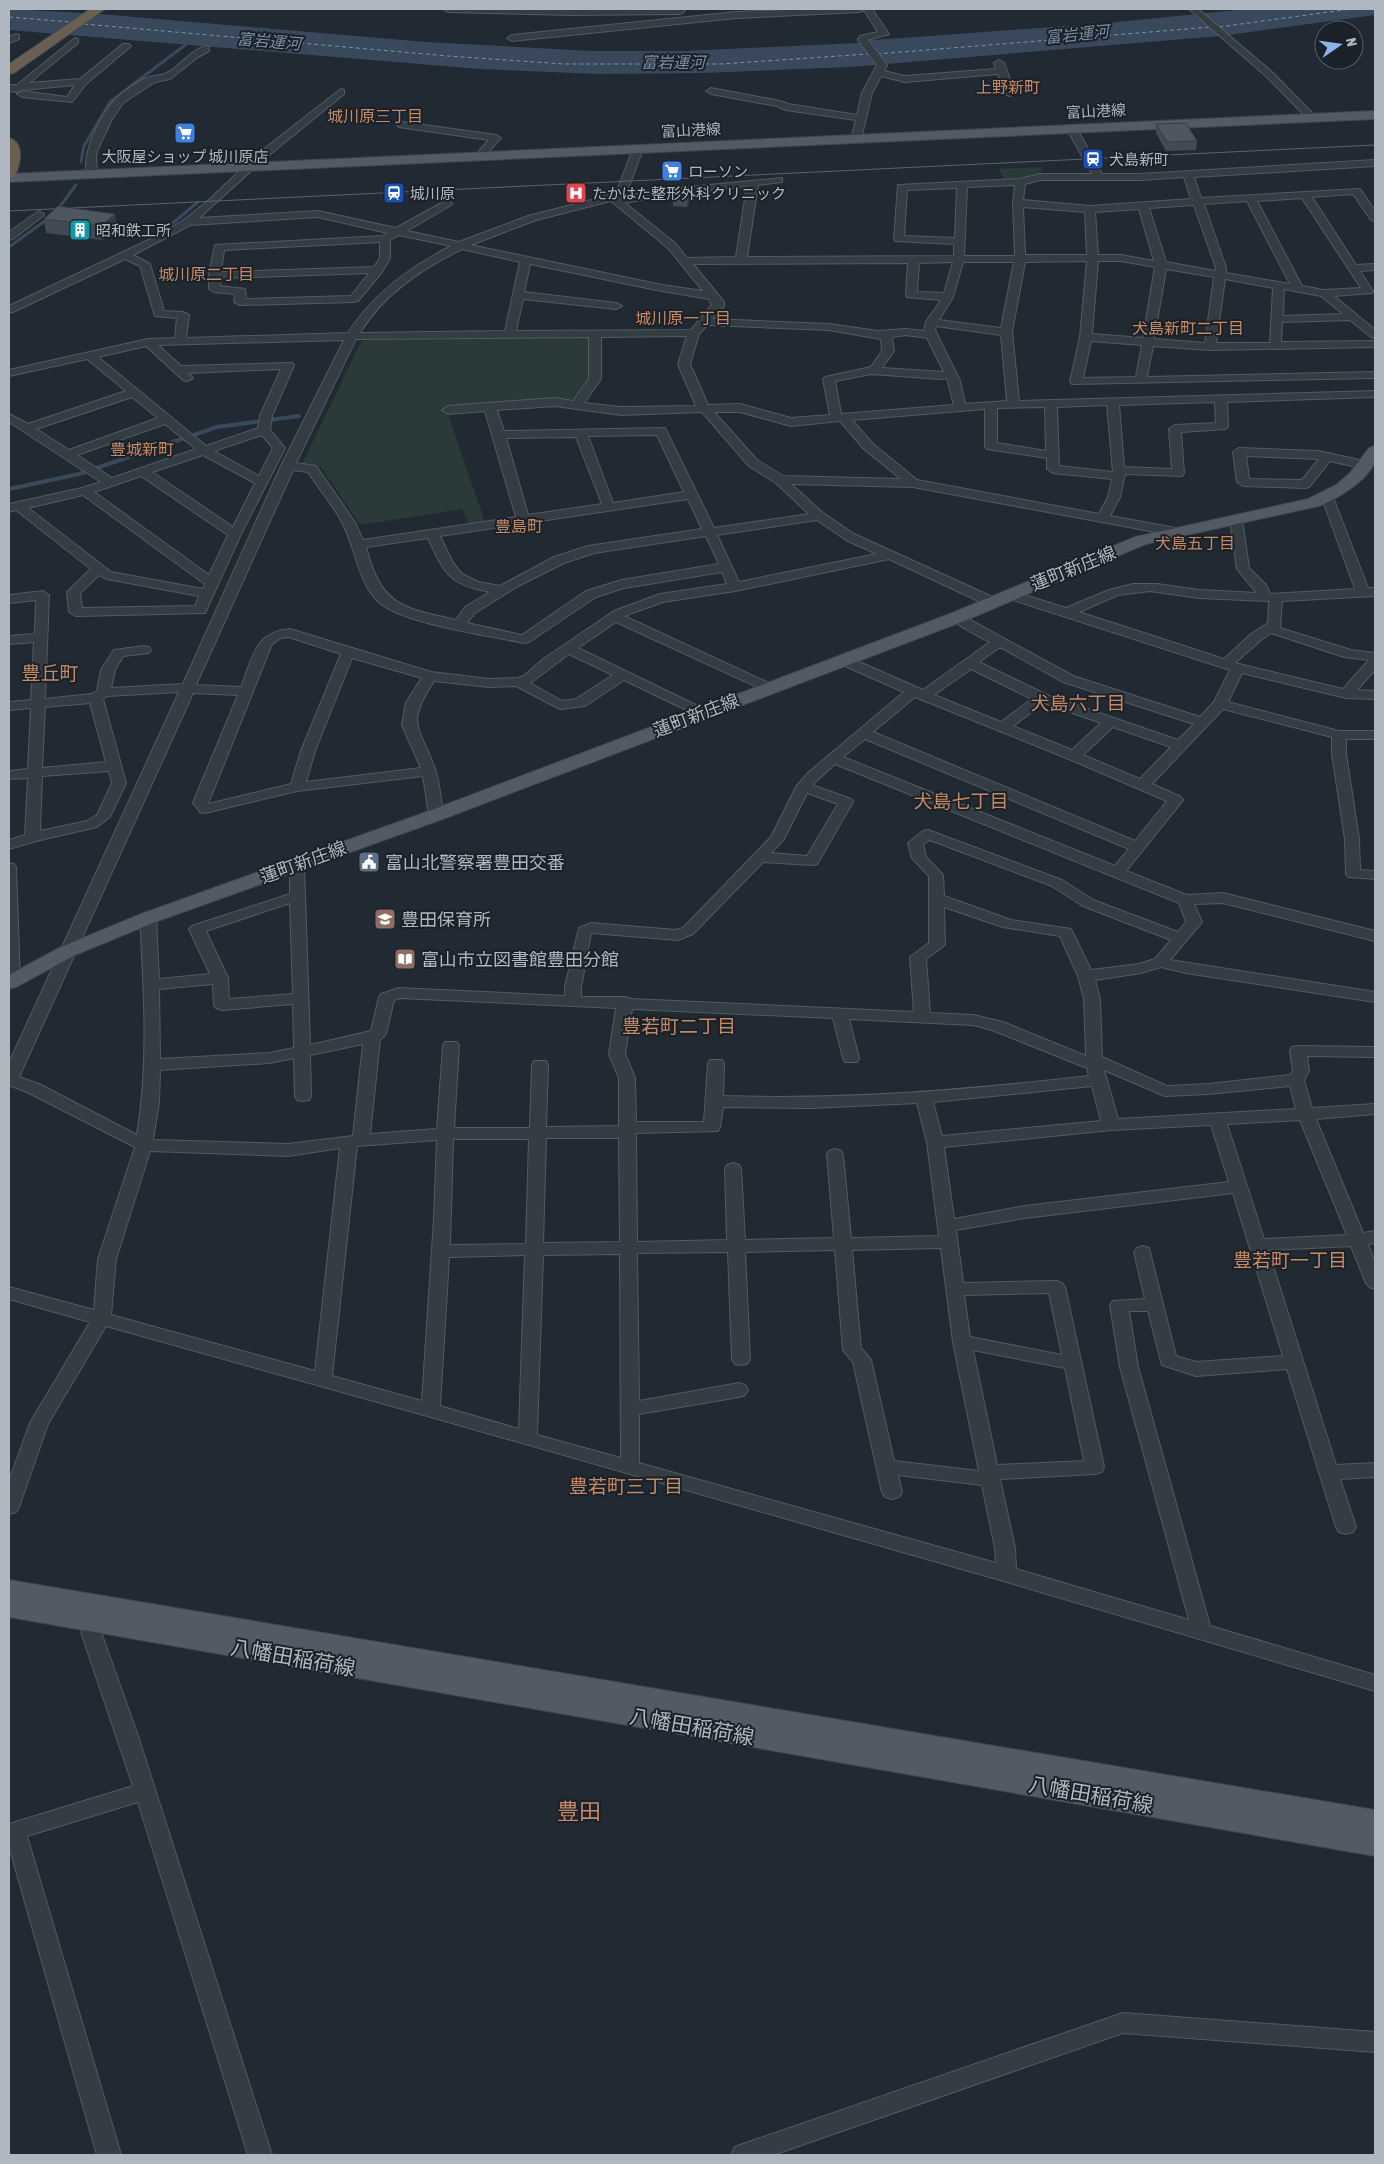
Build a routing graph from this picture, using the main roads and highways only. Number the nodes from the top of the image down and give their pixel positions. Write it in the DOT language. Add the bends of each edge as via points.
graph roads {
  1 [pos="79,9"];
  2 [pos="98,9"];
  3 [pos="38,46"];
  4 [pos="9,57"];
  5 [pos="9,70"];
  6 [pos="9,74"];
  7 [pos="1375,114"];
  8 [pos="9,142"];
  9 [pos="9,174"];
  10 [pos="9,178"];
  11 [pos="1370,458"];
  12 [pos="10,982"];
  13 [pos="9,1590"];
  14 [pos="9,1607"];
  15 [pos="91,1613"];
  16 [pos="1375,1822"];
  17 [pos="1375,1844"];
  1 -- 3 [label="highway"];
  2 -- 3 [label="highway"];
  3 -- 4 [label="highway"];
  3 -- 5 [label="highway"];
  3 -- 6 [label="highway"];
  7 -- 10 [label="main road, 富山港線"];
  8 -- 9 [label="highway" via="13,156"];
  11 -- 12 [label="main road, 蓮町新庄線" via="1344,489 1313,504 1141,540 958,617 436,815 148,918 68,950"];
  13 -- 15 [label="main road, 八幡田稲荷線"];
  14 -- 15 [label="main road, 八幡田稲荷線"];
  15 -- 16 [label="main road, 八幡田稲荷線"];
  15 -- 17 [label="main road, 八幡田稲荷線"];
}
